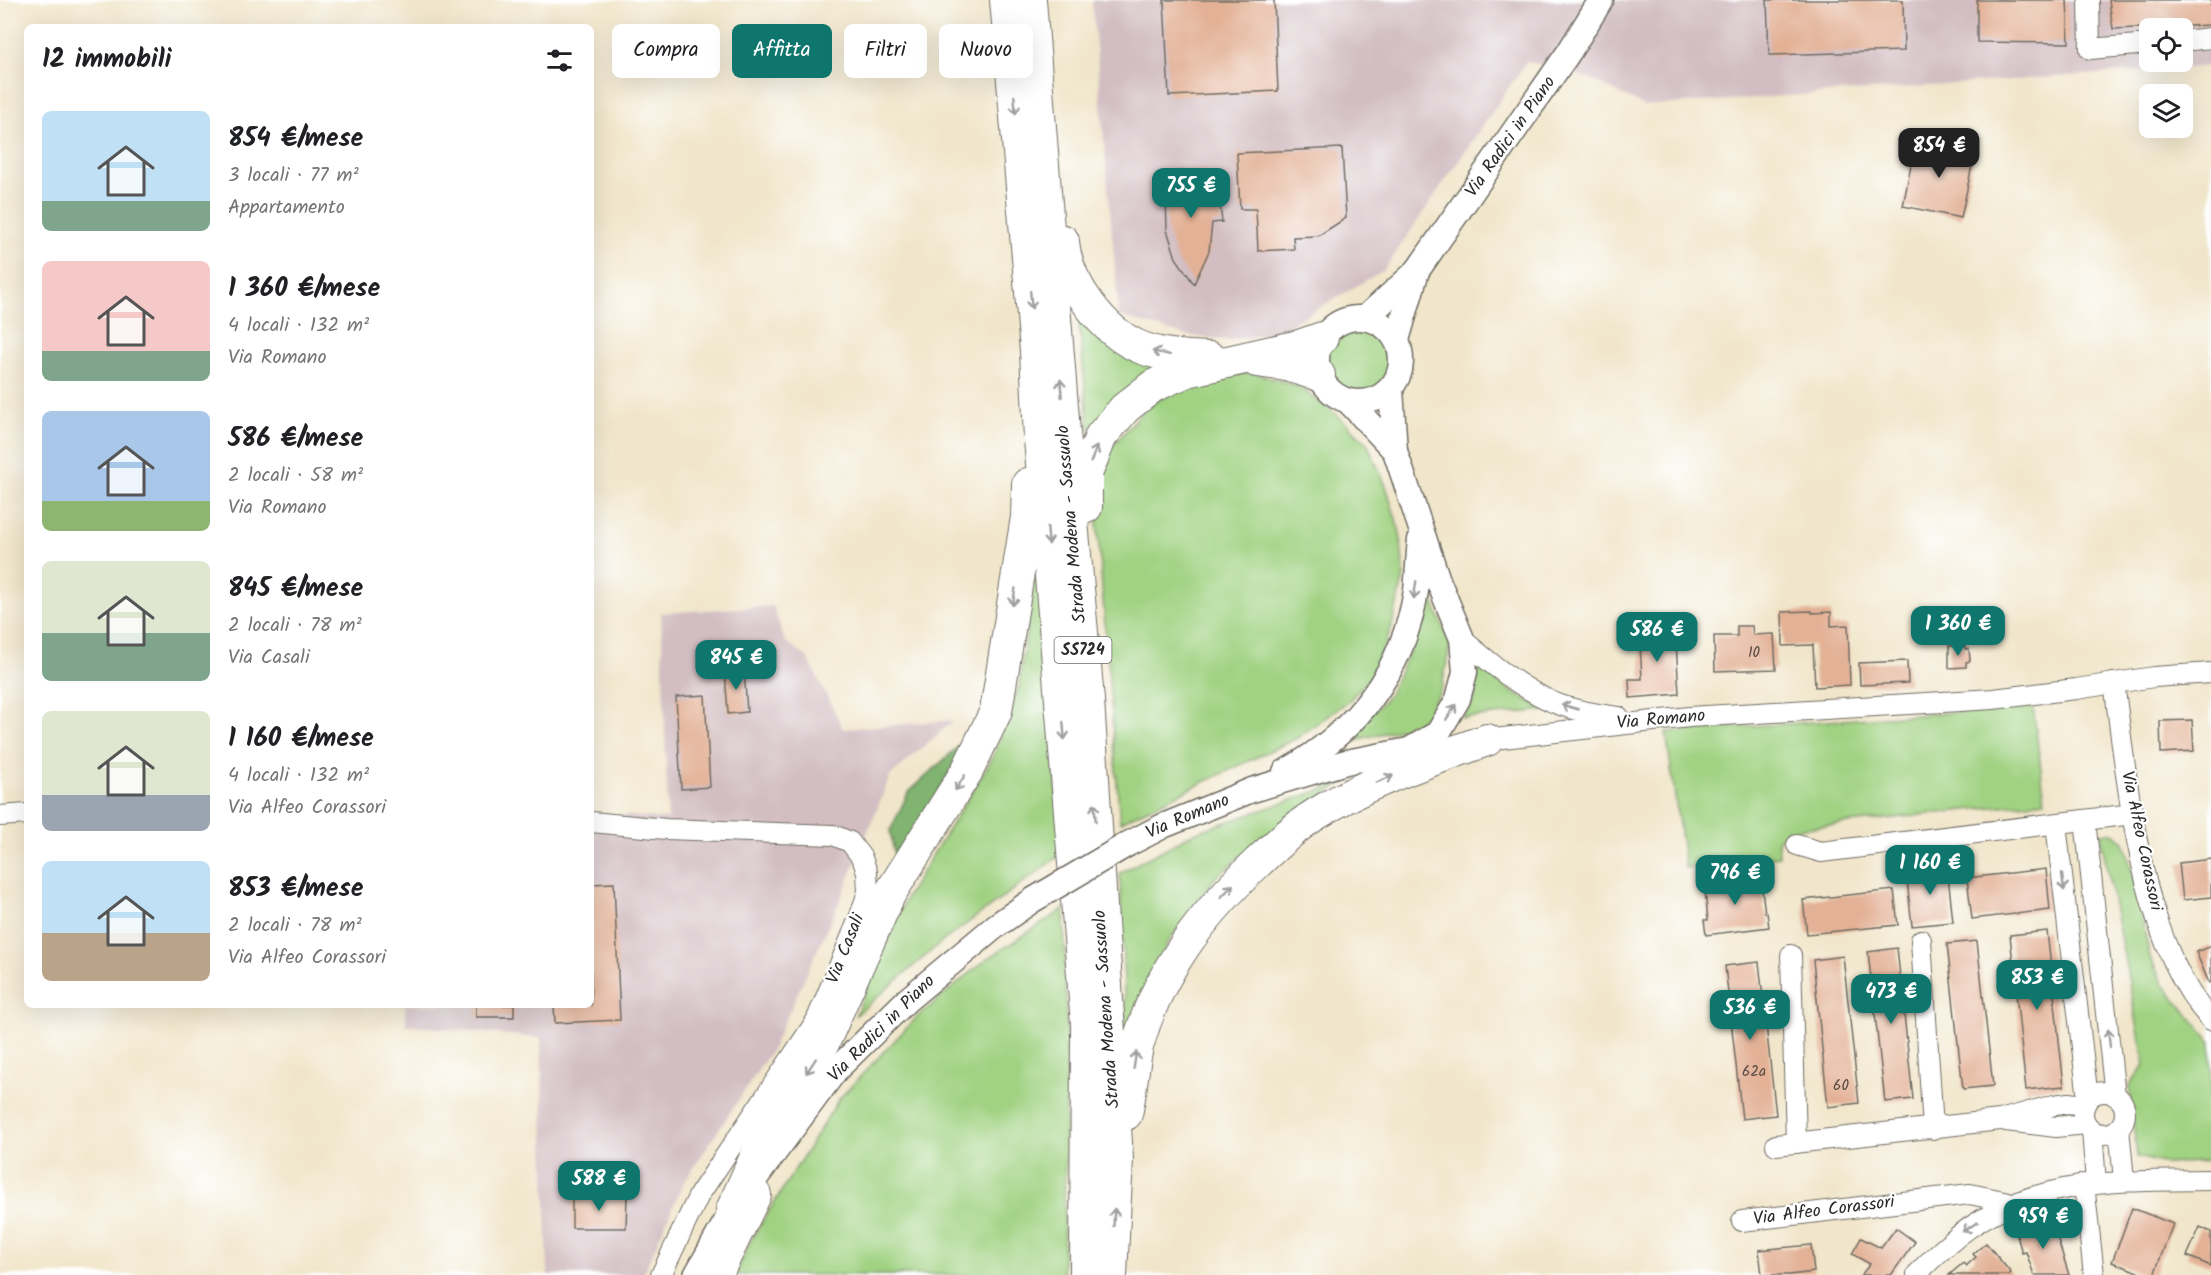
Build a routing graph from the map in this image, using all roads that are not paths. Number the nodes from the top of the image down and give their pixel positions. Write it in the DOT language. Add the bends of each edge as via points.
graph roads {
  1 [pos="1601,0"];
  2 [pos="2089,0"];
  3 [pos="1022,21"];
  4 [pos="2211,38"];
  5 [pos="2193,40"];
  6 [pos="2139,45"];
  7 [pos="1417,271"];
  8 [pos="1365,318"];
  9 [pos="1322,338"];
  10 [pos="1397,340"];
  11 [pos="1036,351"];
  12 [pos="1240,359"];
  13 [pos="1319,375"];
  14 [pos="1391,389"];
  15 [pos="1349,402"];
  16 [pos="1395,451"];
  17 [pos="1420,531"];
  18 [pos="1462,639"];
  19 [pos="2211,673"];
  20 [pos="2114,683"];
  21 [pos="1088,700"];
  22 [pos="1648,721"];
  23 [pos="1486,740"];
  24 [pos="1408,750"];
  25 [pos="1252,790"];
  26 [pos="24,814"];
  27 [pos="2133,814"];
  28 [pos="0,816"];
  29 [pos="2085,820"];
  30 [pos="594,822"];
  31 [pos="2056,824"];
  32 [pos="1128,844"];
  33 [pos="1797,846"];
  34 [pos="1921,940"];
  35 [pos="1791,955"];
  36 [pos="2211,1020"];
  37 [pos="2115,1096"];
  38 [pos="2088,1114"];
  39 [pos="2119,1128"];
  40 [pos="1933,1129"];
  41 [pos="1796,1143"];
  42 [pos="1776,1145"];
  43 [pos="778,1149"];
  44 [pos="1116,1159"];
  45 [pos="2124,1180"];
  46 [pos="2090,1183"];
  47 [pos="2208,1183"];
  48 [pos="2013,1203"];
  49 [pos="732,1210"];
  50 [pos="1742,1221"];
  51 [pos="661,1275"];
  52 [pos="696,1275"];
  53 [pos="716,1275"];
  54 [pos="1086,1275"];
  55 [pos="1111,1275"];
  56 [pos="1917,1275"];
  57 [pos="2094,1275"];
  1 -- 7 [label="street, Via Radici in Piano"];
  2 -- 6 [label="street" via="2090,49"];
  3 -- 11 [label="highway, Strada Modena - Sassuolo / SS724, one-way"];
  12 -- 3 [label="highway, one-way" via="1169,355 1140,347 1093,310 1064,254 1049,77"];
  21 -- 3 [label="highway, Strada Modena - Sassuolo / SS724, one-way"];
  4 -- 5 [label="street"];
  7 -- 8 [label="street, Via Radici in Piano"];
  7 -- 10 [label="street, Via Radici in Piano"];
  8 -- 9 [label="street" via="1340,321"];
  8 -- 10 [label="street" via="1389,329"];
  9 -- 12 [label="highway"];
  9 -- 13 [label="street" via="1316,362"];
  10 -- 14 [label="street" via="1401,365"];
  11 -- 49 [label="highway, one-way" via="1027,517 996,711 967,771 889,895 818,1055 764,1139"];
  11 -- 54 [label="highway, Strada Modena - Sassuolo / SS724, one-way" via="1087,1025"];
  12 -- 13 [label="highway" via="1286,365"];
  21 -- 12 [label="highway, one-way" via="1086,474 1101,436 1125,408 1153,386 1187,371"];
  13 -- 15 [label="street" via="1326,387"];
  14 -- 15 [label="street" via="1372,401"];
  14 -- 16 [label="street"];
  15 -- 16 [label="street"];
  16 -- 17 [label="street"];
  17 -- 18 [label="street"];
  17 -- 25 [label="street, one-way" via="1416,590 1407,629 1391,670 1369,702 1338,734 1302,762"];
  22 -- 18 [label="street, one-way" via="1594,714 1555,703 1518,682"];
  24 -- 18 [label="street, one-way" via="1438,733 1458,699 1465,672"];
  19 -- 20 [label="street, Via Romano"];
  20 -- 22 [label="street, Via Romano" via="1993,699"];
  20 -- 27 [label="street, Via Alfeo Corassori"];
  44 -- 21 [label="highway, Strada Modena - Sassuolo / SS724, one-way"];
  22 -- 23 [label="street, Via Romano"];
  23 -- 24 [label="street, Via Romano"];
  44 -- 23 [label="highway, one-way" via="1137,1047 1157,994 1185,943 1224,893 1315,815 1361,790"];
  24 -- 25 [label="street, Via Romano" via="1346,762"];
  25 -- 32 [label="street, Via Romano"];
  26 -- 28 [label="street"];
  27 -- 29 [label="street"];
  27 -- 36 [label="street, Via Alfeo Corassori" via="2146,880 2166,948 2198,1005"];
  29 -- 31 [label="street"];
  37 -- 29 [label="street, one-way"];
  30 -- 51 [label="street, Via Casali" via="833,835 856,848 867,872 868,892 860,916 816,1021 699,1195"];
  31 -- 33 [label="street" via="1821,852"];
  31 -- 38 [label="street, one-way"];
  32 -- 43 [label="street, Via Radici in Piano, bridge" via="997,925 907,1000 835,1071"];
  34 -- 40 [label="street"];
  35 -- 41 [label="street"];
  37 -- 38 [label="street" via="2104,1092 2093,1095"];
  37 -- 39 [label="street" via="2125,1111"];
  38 -- 39 [label="street" via="2097,1133 2109,1134"];
  38 -- 40 [label="street" via="2056,1127 2000,1120"];
  38 -- 46 [label="street"];
  39 -- 45 [label="street"];
  40 -- 41 [label="street"];
  41 -- 42 [label="street"];
  43 -- 49 [label="street, Via Radici in Piano"];
  43 -- 53 [label="highway"];
  55 -- 44 [label="highway, Strada Modena - Sassuolo / SS724, one-way"];
  45 -- 46 [label="street"];
  45 -- 47 [label="street"];
  46 -- 48 [label="street"];
  46 -- 57 [label="street"];
  48 -- 50 [label="street, Via Alfeo Corassori" via="1970,1194"];
  48 -- 56 [label="street, one-way" via="1964,1230"];
  49 -- 52 [label="street, Via Radici in Piano"];
}
